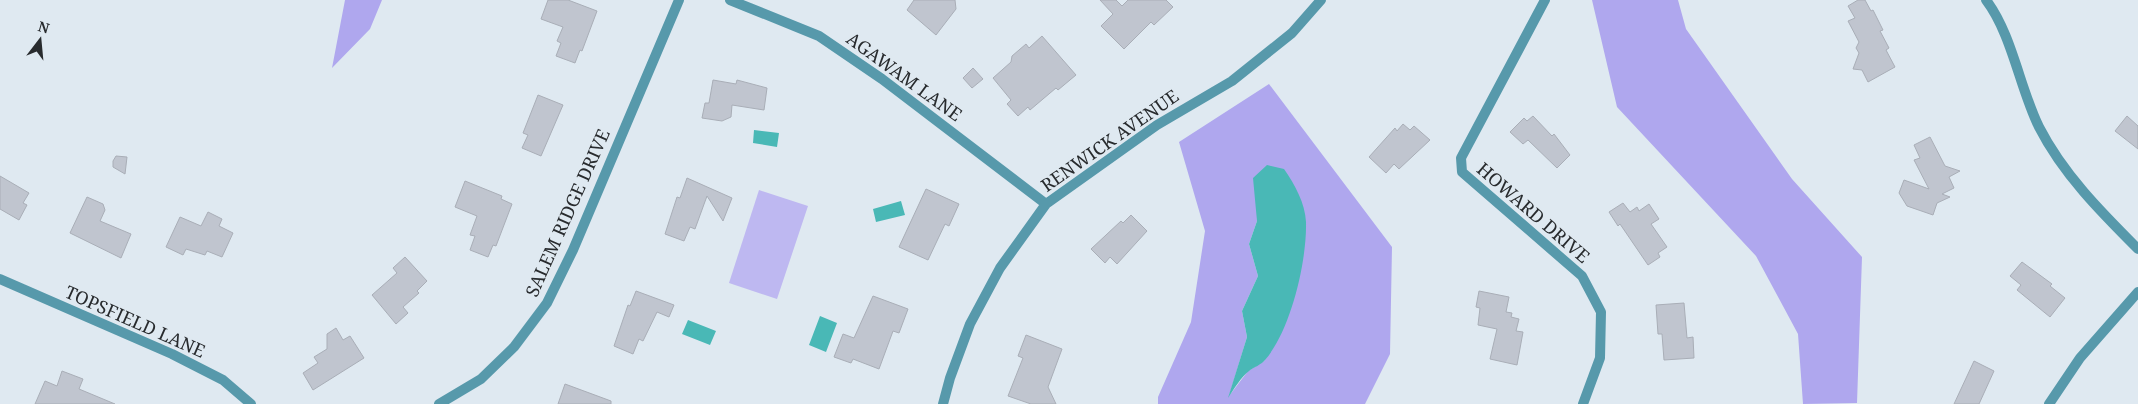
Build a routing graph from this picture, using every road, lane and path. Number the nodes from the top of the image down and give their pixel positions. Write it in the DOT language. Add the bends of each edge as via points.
graph roads {
  1 [pos="679,0"];
  2 [pos="730,0"];
  3 [pos="1321,0"];
  4 [pos="1545,0"];
  5 [pos="1986,0"];
  6 [pos="1046,204"];
  7 [pos="2138,249"];
  8 [pos="0,279"];
  9 [pos="2138,292"];
  10 [pos="251,404"];
  11 [pos="439,404"];
  12 [pos="943,404"];
  13 [pos="1583,404"];
  14 [pos="2049,404"];
  1 -- 11 [label="street, SALEM RIDGE DRIVE" via="573,250 547,303 514,347 481,379"];
  2 -- 6 [label="street, AGAWAM LANE" via="819,36 882,79"];
  3 -- 6 [label="street, RENWICK AVENUE" via="1292,32 1232,81 1157,124"];
  4 -- 13 [label="street, HOWARD DRIVE" via="1461,158 1461,167 1462,172 1582,276 1601,312 1600,358"];
  5 -- 7 [label="street" via="2008,44 2039,128 2065,169 2097,209"];
  6 -- 12 [label="street, RENWICK AVENUE" via="1000,268 970,324"];
  8 -- 10 [label="street, TOPSFIELD LANE" via="172,354 223,380"];
  9 -- 14 [label="street" via="2080,358"];
}
